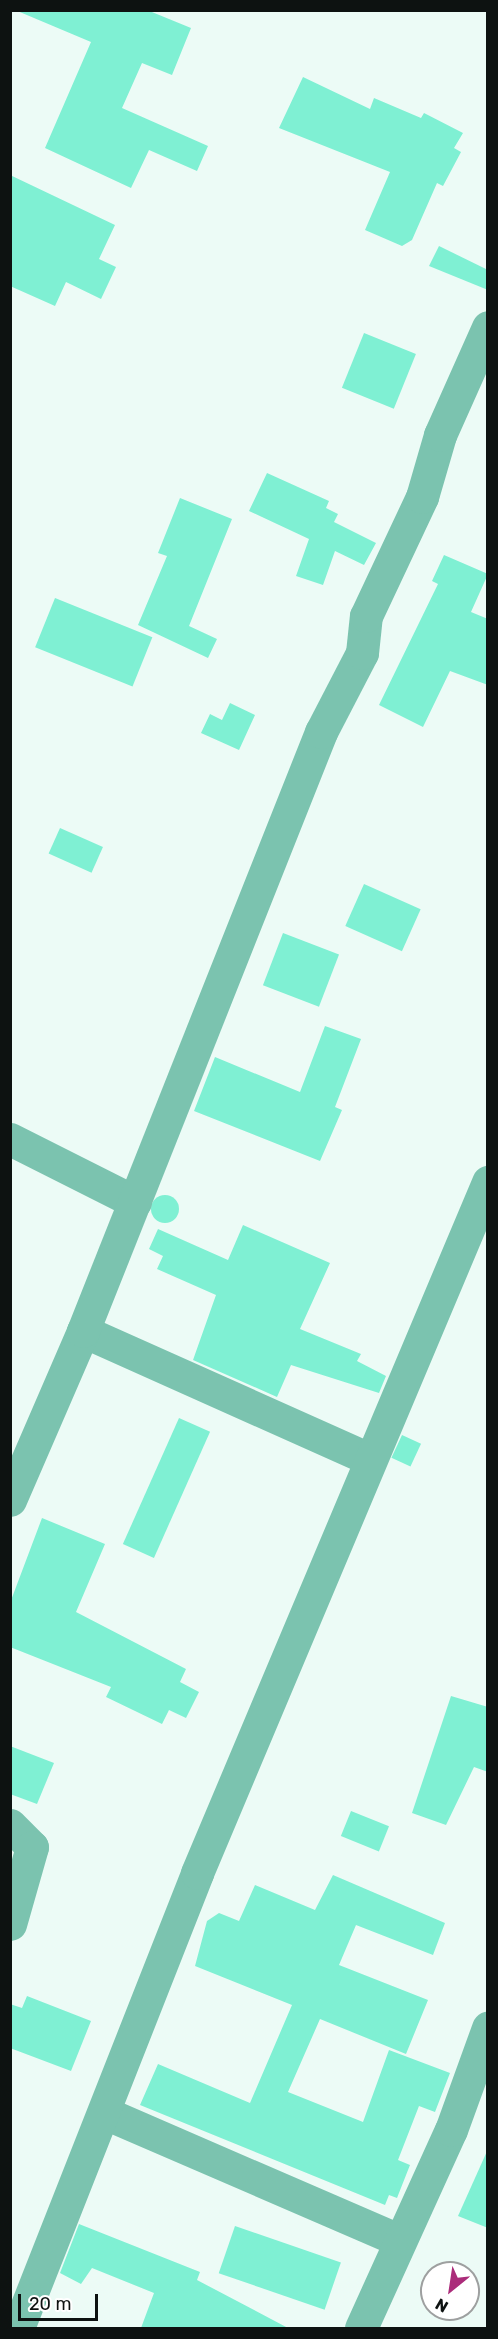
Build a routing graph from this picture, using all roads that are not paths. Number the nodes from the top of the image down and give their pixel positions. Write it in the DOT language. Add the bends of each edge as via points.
graph roads {
  1 [pos="488,327"];
  2 [pos="10,1139"];
  3 [pos="488,1182"];
  4 [pos="135,1202"];
  5 [pos="84,1331"];
  6 [pos="369,1459"];
  7 [pos="10,1500"];
  8 [pos="10,1825"];
  9 [pos="10,1924"];
  10 [pos="486,2034"];
  11 [pos="105,2112"];
  12 [pos="398,2240"];
  13 [pos="18,2328"];
  14 [pos="361,2328"];
  1 -- 4 [label="street" via="440,435 422,497 366,616 362,652 321,732"];
  2 -- 4 [label="street"];
  3 -- 6 [label="street"];
  4 -- 5 [label="street"];
  5 -- 6 [label="street"];
  5 -- 7 [label="street"];
  6 -- 11 [label="street" via="197,1873"];
  8 -- 9 [label="street" via="32,1847"];
  10 -- 12 [label="street" via="451,2130"];
  11 -- 12 [label="street"];
  11 -- 13 [label="street"];
  12 -- 14 [label="street"];
}
